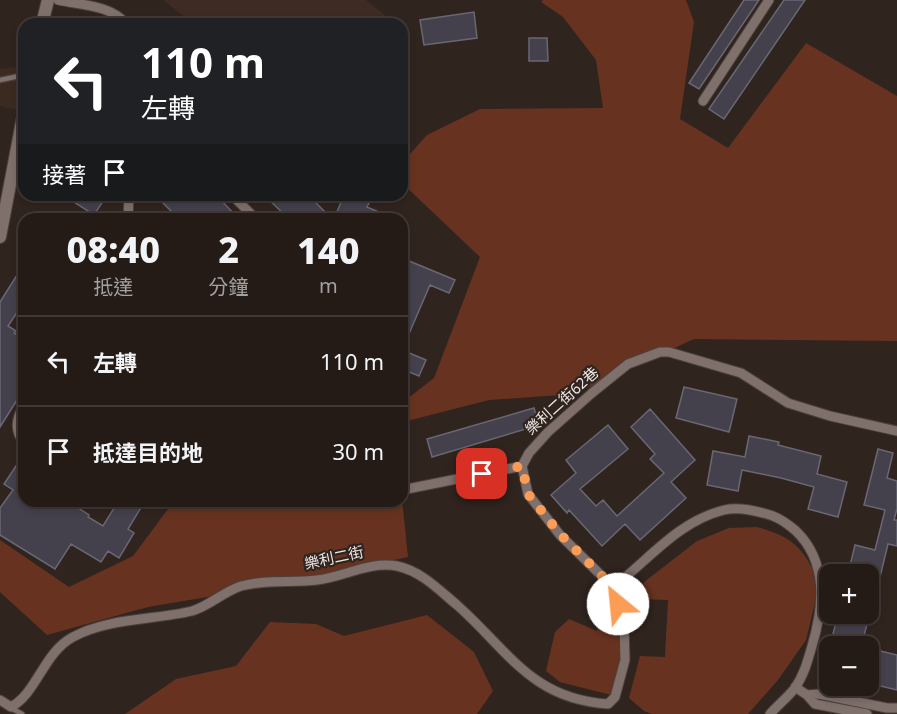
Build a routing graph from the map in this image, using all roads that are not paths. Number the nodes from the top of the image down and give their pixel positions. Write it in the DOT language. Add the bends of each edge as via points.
graph roads {
  1 [pos="48,0"];
  2 [pos="58,0"];
  3 [pos="769,0"];
  4 [pos="44,18"];
  5 [pos="120,18"];
  6 [pos="18,76"];
  7 [pos="0,80"];
  8 [pos="703,101"];
  9 [pos="18,142"];
  10 [pos="238,201"];
  11 [pos="250,213"];
  12 [pos="0,237"];
  13 [pos="897,431"];
  14 [pos="522,466"];
  15 [pos="408,489"];
  16 [pos="613,587"];
  17 [pos="795,687"];
  18 [pos="807,695"];
  19 [pos="0,700"];
  20 [pos="11,707"];
  21 [pos="897,708"];
  22 [pos="22,714"];
  23 [pos="770,714"];
  24 [pos="867,714"];
  1 -- 4 [label="street"];
  2 -- 5 [label="street" via="110,11"];
  3 -- 8 [label="street"];
  6 -- 7 [label="lane"];
  9 -- 12 [label="street"];
  10 -- 11 [label="street"];
  13 -- 14 [label="street, 樂利二街62巷" via="788,403 741,373 660,352 628,364 592,393 548,432"];
  14 -- 15 [label="street"];
  14 -- 16 [label="street" via="528,494 560,534"];
  16 -- 17 [label="street" via="665,540 699,519 727,509 757,510 784,520 805,540 819,568 822,589 818,627"];
  16 -- 20 [label="street, 樂利二街" via="624,622 625,660 615,697 608,704 550,689 514,663 459,607 418,574 397,566 373,565 318,580 256,582 194,610 97,627 71,637 46,663 21,702"];
  17 -- 18 [label="street"];
  17 -- 23 [label="street"];
  18 -- 21 [label="street"];
  18 -- 24 [label="street" via="815,704"];
  19 -- 20 [label="street"];
  20 -- 22 [label="lane"];
}
